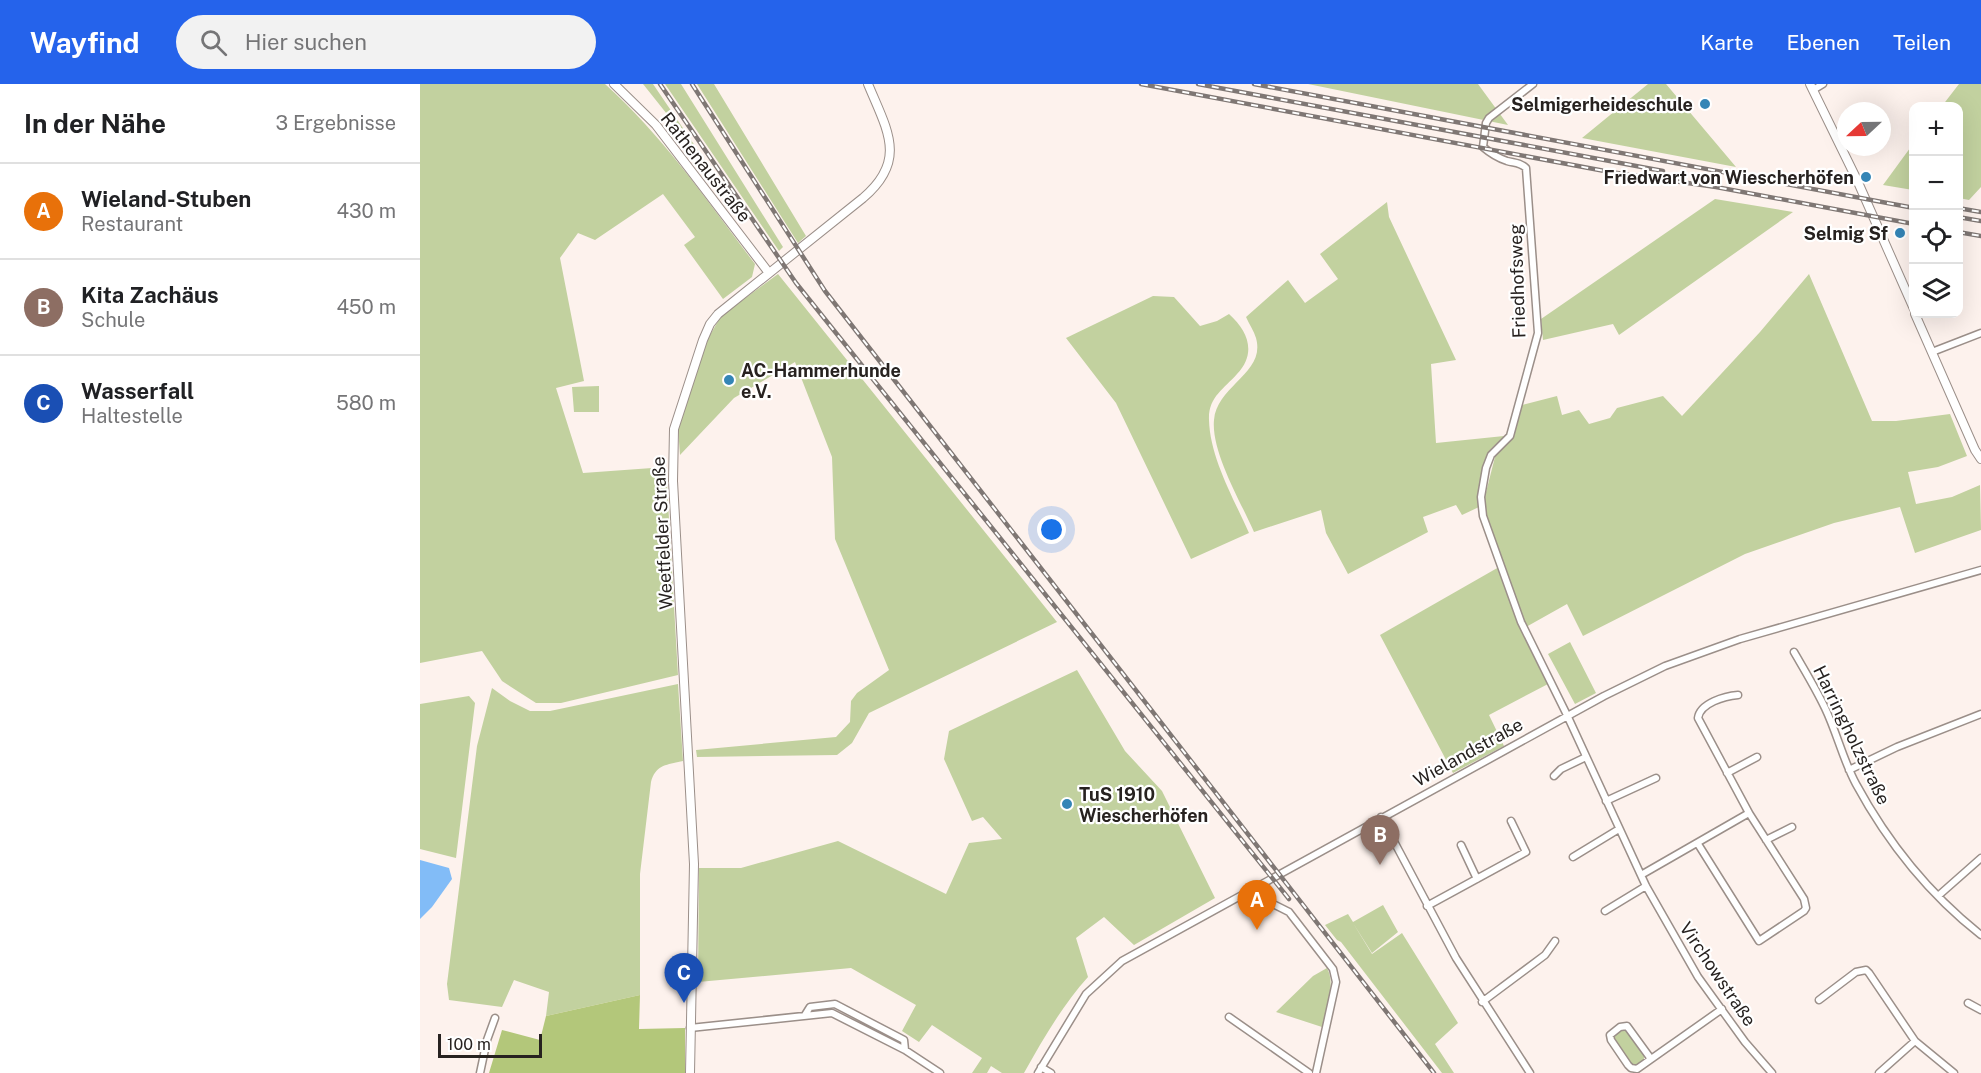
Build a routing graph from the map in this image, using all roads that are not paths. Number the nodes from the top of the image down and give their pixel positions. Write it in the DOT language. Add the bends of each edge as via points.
graph roads {
  1 [pos="615,84"];
  2 [pos="868,84"];
  3 [pos="1533,84"];
  4 [pos="1823,84"];
  5 [pos="1811,87"];
  6 [pos="769,273"];
  7 [pos="1909,298"];
  8 [pos="1917,318"];
  9 [pos="1981,333"];
  10 [pos="1932,351"];
  11 [pos="1981,459"];
  12 [pos="1981,570"];
  13 [pos="1794,652"];
  14 [pos="1738,695"];
  15 [pos="1981,714"];
  16 [pos="1567,715"];
  17 [pos="1586,757"];
  18 [pos="1757,757"];
  19 [pos="1849,770"];
  20 [pos="1727,773"];
  21 [pos="1554,776"];
  22 [pos="1656,778"];
  23 [pos="1606,801"];
  24 [pos="1749,813"];
  25 [pos="1381,817"];
  26 [pos="1511,821"];
  27 [pos="1792,827"];
  28 [pos="1619,829"];
  29 [pos="1766,840"];
  30 [pos="1698,844"];
  31 [pos="1461,845"];
  32 [pos="1573,857"];
  33 [pos="1981,858"];
  34 [pos="1641,875"];
  35 [pos="1477,879"];
  36 [pos="1258,886"];
  37 [pos="1646,886"];
  38 [pos="1938,896"];
  39 [pos="1427,906"];
  40 [pos="1605,911"];
  41 [pos="1981,935"];
  42 [pos="1555,942"];
  43 [pos="1819,1000"];
  44 [pos="1482,1002"];
  45 [pos="1968,1003"];
  46 [pos="1722,1009"];
  47 [pos="1981,1010"];
  48 [pos="854,1013"];
  49 [pos="805,1015"];
  50 [pos="861,1017"];
  51 [pos="1229,1017"];
  52 [pos="495,1018"];
  53 [pos="853,1023"];
  54 [pos="872,1023"];
  55 [pos="690,1028"];
  56 [pos="867,1031"];
  57 [pos="1915,1041"];
  58 [pos="905,1050"];
  59 [pos="1651,1059"];
  60 [pos="1040,1070"];
  61 [pos="480,1073"];
  62 [pos="690,1073"];
  63 [pos="940,1073"];
  64 [pos="1051,1073"];
  65 [pos="1309,1073"];
  66 [pos="1316,1073"];
  67 [pos="1530,1073"];
  68 [pos="1772,1073"];
  69 [pos="1879,1073"];
  70 [pos="1954,1073"];
  1 -- 6 [label="street, Rathenaustraße" via="656,125"];
  2 -- 6 [label="street, Weetfelder Straße" via="889,138 889,161 883,177 863,198"];
  3 -- 16 [label="street, Friedhofsweg" via="1486,123 1483,147 1526,168 1538,333 1510,436 1491,455 1481,497 1521,622"];
  4 -- 5 [label="street"];
  5 -- 7 [label="street"];
  6 -- 55 [label="street, Weetfelder Straße" via="710,324 674,429 673,481 694,864"];
  8 -- 10 [label="street"];
  9 -- 10 [label="street"];
  10 -- 11 [label="street"];
  12 -- 16 [label="street, Wielandstraße" via="1696,654"];
  13 -- 19 [label="street, Harringholzstraße" via="1826,710"];
  14 -- 20 [label="street" via="1727,696 1698,713"];
  15 -- 19 [label="street"];
  16 -- 17 [label="street, Virchowstraße"];
  16 -- 25 [label="street, Wielandstraße"];
  17 -- 21 [label="street"];
  17 -- 23 [label="street, Virchowstraße"];
  18 -- 20 [label="street"];
  19 -- 38 [label="street, Harringholzstraße" via="1886,834"];
  20 -- 24 [label="street"];
  22 -- 23 [label="street"];
  23 -- 28 [label="street, Virchowstraße"];
  24 -- 29 [label="street"];
  24 -- 30 [label="street"];
  25 -- 36 [label="street, Wielandstraße"];
  25 -- 39 [label="street"];
  26 -- 35 [label="street" via="1526,852"];
  27 -- 29 [label="street"];
  28 -- 32 [label="street"];
  28 -- 34 [label="street, Virchowstraße"];
  29 -- 30 [label="street" via="1806,908 1759,940"];
  30 -- 34 [label="street"];
  31 -- 35 [label="street"];
  33 -- 38 [label="street"];
  34 -- 37 [label="street, Virchowstraße"];
  35 -- 39 [label="street"];
  36 -- 60 [label="street, Wielandstraße" via="1113,968 1086,994"];
  36 -- 66 [label="street" via="1269,902 1288,912 1335,975"];
  37 -- 40 [label="street"];
  37 -- 46 [label="street, Virchowstraße" via="1698,977"];
  38 -- 41 [label="street, Harringholzstraße"];
  39 -- 44 [label="street"];
  42 -- 44 [label="street" via="1545,955"];
  43 -- 57 [label="street" via="1856,972 1866,970"];
  44 -- 67 [label="street"];
  45 -- 47 [label="street"];
  46 -- 59 [label="street"];
  46 -- 68 [label="street, Virchowstraße"];
  48 -- 49 [label="street" via="836,1004 810,1007"];
  48 -- 50 [label="street"];
  48 -- 53 [label="street"];
  49 -- 53 [label="street" via="832,1013"];
  49 -- 55 [label="street"];
  50 -- 53 [label="street"];
  50 -- 54 [label="street"];
  51 -- 65 [label="street"];
  52 -- 61 [label="street"];
  53 -- 56 [label="street"];
  54 -- 56 [label="street"];
  54 -- 58 [label="street" via="904,1040"];
  55 -- 62 [label="street, Weetfelder Straße"];
  56 -- 58 [label="street"];
  57 -- 69 [label="street"];
  57 -- 70 [label="street"];
  58 -- 63 [label="street"];
  59 -- 59 [label="street" via="1637,1069 1631,1068 1610,1035 1627,1026"];
  60 -- 64 [label="street"];
}
